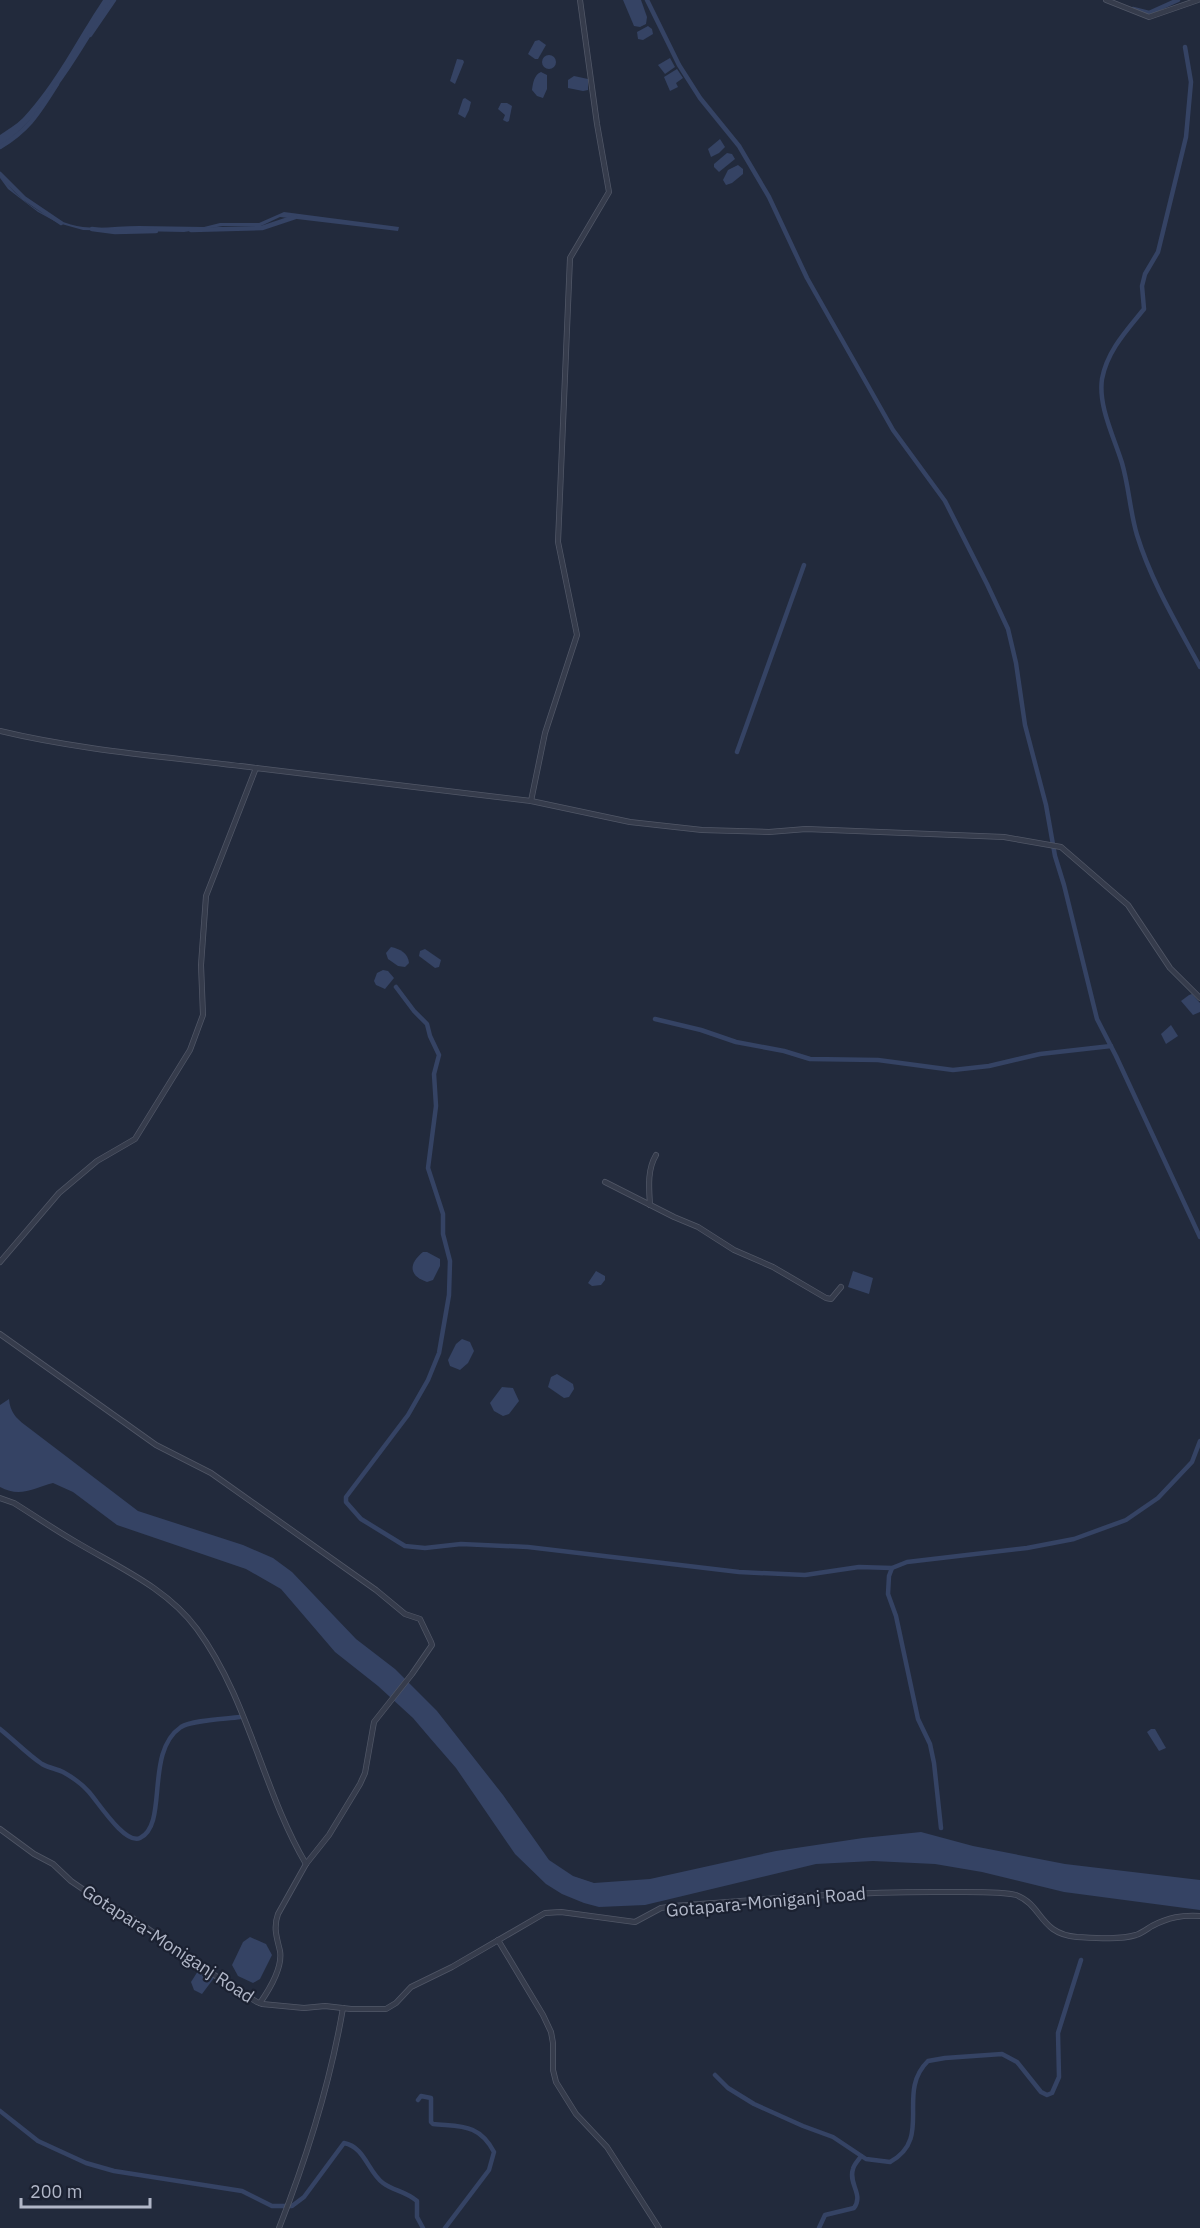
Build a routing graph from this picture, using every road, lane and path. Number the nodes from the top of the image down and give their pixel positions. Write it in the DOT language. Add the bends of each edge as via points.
graph roads {
  1 [pos="580,0"];
  2 [pos="1106,0"];
  3 [pos="1198,0"];
  4 [pos="0,731"];
  5 [pos="256,768"];
  6 [pos="531,801"];
  7 [pos="1200,998"];
  8 [pos="656,1155"];
  9 [pos="605,1182"];
  10 [pos="650,1205"];
  11 [pos="0,1262"];
  12 [pos="841,1287"];
  13 [pos="0,1334"];
  14 [pos="0,1498"];
  15 [pos="0,1830"];
  16 [pos="306,1864"];
  17 [pos="1200,1916"];
  18 [pos="498,1940"];
  19 [pos="260,2003"];
  20 [pos="343,2008"];
  21 [pos="279,2228"];
  22 [pos="659,2228"];
  1 -- 6 [label="street" via="609,192 570,258 558,542 577,635 545,733"];
  2 -- 3 [label="street" via="1149,17"];
  4 -- 5 [label="street" via="123,752"];
  5 -- 6 [label="street"];
  5 -- 11 [label="street" via="206,896 201,965 203,1015 190,1050 135,1139 96,1161 59,1193"];
  6 -- 7 [label="street" via="630,822 702,830 806,829 1004,837 1062,846 1128,905 1170,968"];
  8 -- 10 [label="street" via="651,1163"];
  9 -- 10 [label="street"];
  10 -- 12 [label="street" via="826,1298 831,1299"];
  13 -- 16 [label="street" via="156,1445 211,1473 405,1614 420,1619 432,1645 379,1713 370,1731 360,1784"];
  14 -- 16 [label="street" via="158,1590 197,1629 244,1716 284,1825"];
  15 -- 19 [label="street, Gotapara-Moniganj Road" via="103,1903 131,1917"];
  16 -- 19 [label="street" via="274,1923 280,1960"];
  17 -- 18 [label="street, Gotapara-Moniganj Road" via="1180,1915 1123,1937 1078,1937 1061,1935 1050,1928 1015,1895 842,1894 675,1906 661,1908 635,1922 554,1911"];
  18 -- 20 [label="street, Gotapara-Moniganj Road" via="411,1987 386,2009"];
  18 -- 22 [label="street" via="551,2032 556,2082 576,2114 607,2147"];
  19 -- 20 [label="street, Gotapara-Moniganj Road"];
  20 -- 21 [label="street" via="322,2104"];
}
